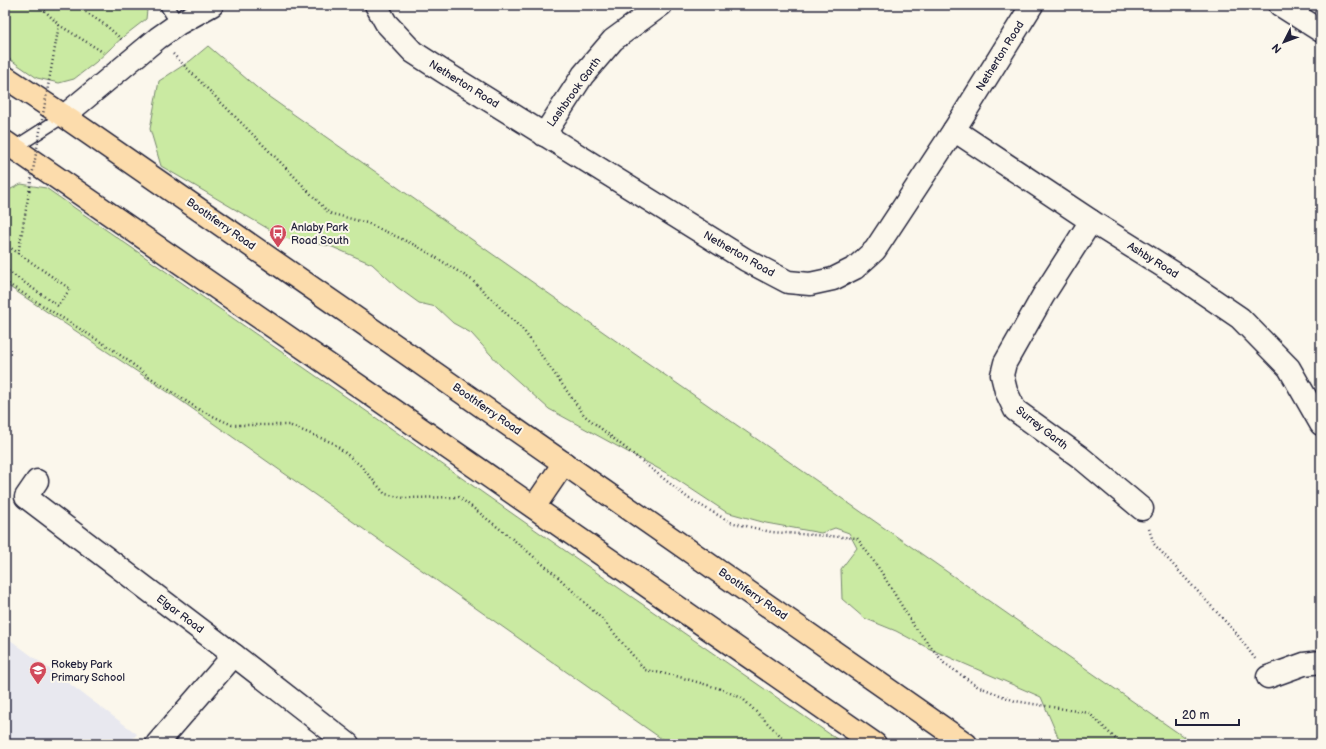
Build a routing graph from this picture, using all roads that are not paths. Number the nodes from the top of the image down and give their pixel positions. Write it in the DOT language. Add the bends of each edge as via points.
graph roads {
  1 [pos="166,5"];
  2 [pos="212,5"];
  3 [pos="376,5"];
  4 [pos="661,5"];
  5 [pos="1032,5"];
  6 [pos="1280,5"];
  7 [pos="178,24"];
  8 [pos="1321,31"];
  9 [pos="5,77"];
  10 [pos="64,116"];
  11 [pos="954,130"];
  12 [pos="544,135"];
  13 [pos="9,145"];
  14 [pos="1091,221"];
  15 [pos="1321,424"];
  16 [pos="564,463"];
  17 [pos="37,481"];
  18 [pos="534,507"];
  19 [pos="1142,509"];
  20 [pos="234,655"];
  21 [pos="1321,662"];
  22 [pos="1268,677"];
  23 [pos="954,740"];
  24 [pos="157,744"];
  25 [pos="348,744"];
  26 [pos="875,744"];
  1 -- 7 [label="lane"];
  2 -- 7 [label="street"];
  3 -- 12 [label="street, Netherton Road" via="386,23 413,52"];
  4 -- 12 [label="street, Lashbrook Garth" via="613,40 583,75"];
  5 -- 11 [label="street, Netherton Road"];
  6 -- 8 [label="street"];
  7 -- 10 [label="street"];
  9 -- 10 [label="main road, Boothferry Road"];
  10 -- 13 [label="lane"];
  10 -- 16 [label="main road, Boothferry Road"];
  11 -- 12 [label="street, Netherton Road" via="875,250 855,268 833,279 810,284 788,282 746,260"];
  11 -- 14 [label="street, Ashby Road"];
  13 -- 18 [label="main road"];
  14 -- 15 [label="street, Ashby Road" via="1240,318 1289,368"];
  14 -- 19 [label="street, Surrey Garth" via="1043,296 1005,363 1002,376 1015,410 1080,457"];
  16 -- 18 [label="main road"];
  16 -- 23 [label="main road, Boothferry Road"];
  17 -- 20 [label="street, Elgar Road" via="26,497"];
  18 -- 26 [label="main road"];
  20 -- 24 [label="street"];
  20 -- 25 [label="street, Elgar Road"];
  21 -- 22 [label="street" via="1304,664"];
}
